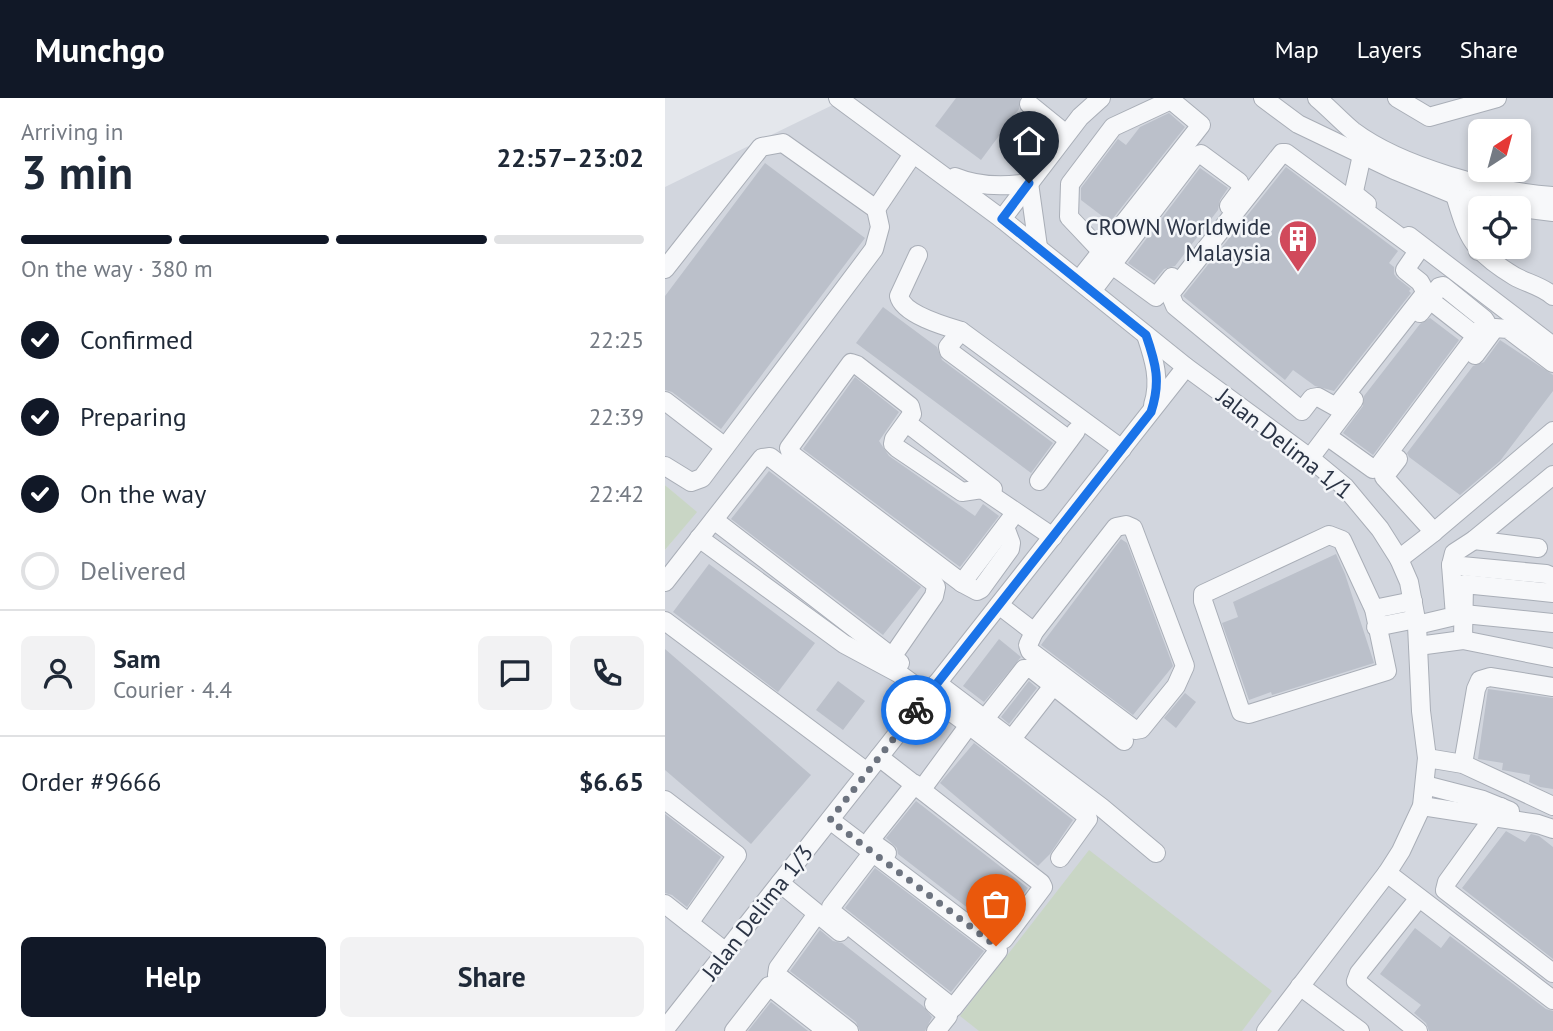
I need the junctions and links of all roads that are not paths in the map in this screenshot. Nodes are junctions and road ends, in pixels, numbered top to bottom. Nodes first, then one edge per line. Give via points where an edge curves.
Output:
1 (838, 98) edge
2 (1101, 98) edge
3 (1263, 98) edge
4 (1317, 98) edge
5 (1397, 98) edge
6 (1497, 98) edge
7 (1466, 102) edge
8 (1029, 104) dead end
9 (1339, 107) edge
10 (1066, 134) junction
11 (1326, 138) junction
12 (913, 154) junction
13 (1362, 155) junction
14 (935, 170) junction
15 (1029, 183) junction
16 (1480, 194) junction
17 (1455, 195) junction
18 (1553, 196) edge
19 (876, 209) junction
20 (1553, 212) edge
21 (1002, 219) junction
22 (1468, 233) edge
23 (1038, 247) junction
24 (918, 255) dead end
25 (1107, 258) junction
26 (1490, 259) edge
27 (665, 269) edge
28 (1085, 286) junction
29 (1552, 293) edge
30 (961, 331) junction
31 (1146, 335) junction
32 (1553, 346) edge
33 (1553, 363) edge
34 (1186, 367) junction
35 (1048, 394) junction
36 (665, 401) edge
37 (1302, 411) junction
38 (1151, 412) junction
39 (1033, 413) junction
40 (1085, 420) junction
41 (907, 423) junction
42 (1553, 431) edge
43 (1280, 436) junction
44 (1327, 436) junction
45 (1069, 440) junction
46 (725, 447) junction
47 (1122, 449) junction
48 (1310, 458) junction
49 (665, 466) edge
50 (1553, 475) edge
51 (1039, 481) dead end
52 (1010, 519) junction
53 (714, 520) junction
54 (1434, 532) junction
55 (1053, 535) junction
56 (699, 538) junction
57 (1474, 540) junction
58 (1538, 548) dead end
59 (1399, 559) junction
60 (1451, 565) junction
61 (1553, 577) edge
62 (665, 582) edge
63 (1553, 593) edge
64 (999, 605) junction
65 (1464, 614) junction
66 (1415, 615) junction
67 (1375, 618) junction
68 (665, 621) edge
69 (1553, 623) edge
70 (1034, 632) junction
71 (1463, 640) junction
72 (1418, 646) junction
73 (892, 657) junction
74 (1553, 658) edge
75 (1053, 686) junction
76 (1553, 687) edge
77 (933, 689) junction
78 (977, 722) junction
79 (1011, 740) junction
80 (1124, 741) dead end
81 (879, 757) junction
82 (1427, 758) junction
83 (1464, 764) junction
84 (867, 772) junction
85 (1425, 785) junction
86 (919, 787) junction
87 (665, 800) edge
88 (1422, 806) junction
89 (1553, 806) edge
90 (1497, 812) junction
91 (830, 820) junction
92 (1545, 827) edge
93 (873, 852) junction
94 (1156, 853) dead end
95 (1060, 858) dead end
96 (1387, 873) junction
97 (780, 883) junction
98 (1419, 898) junction
99 (665, 904) edge
100 (817, 914) junction
101 (689, 923) junction
102 (726, 952) junction
103 (1553, 973) edge
104 (1300, 986) junction
105 (1553, 1000) edge
106 (665, 1029) edge
107 (734, 1031) edge
108 (827, 1031) edge
109 (849, 1031) edge
110 (936, 1031) edge
111 (1266, 1031) edge
112 (1360, 1031) edge
113 (1418, 1031) edge

1 - 12 street, Jalan Delima 1/1
2 - 10 street
3 - 11 street
4 - 9 street
5 - 7 street via 1429,117
6 - 7 street
8 - 10 street
9 - 11 street
9 - 16 street via 1353,131
10 - 15 street
11 - 13 street
12 - 14 street, Jalan Delima 1/1
12 - 19 street
13 - 17 street
13 - 32 street via 1354,191 1357,196
14 - 15 street via 982,185
14 - 21 street, Jalan Delima 1/1
15 - 21 street
15 - 23 street
16 - 17 street
16 - 18 street
16 - 20 street
17 - 22 street
19 - 27 street via 783,143 761,147
19 - 46 street via 880,227 874,249
21 - 23 street, Jalan Delima 1/1
23 - 28 street, Jalan Delima 1/1
24 - 30 street via 900,301
25 - 25 street via 1156,297 1241,190 1239,182 1201,154 1194,156
25 - 25 street via 1069,217 1070,184 1113,127 1171,100 1201,125
25 - 28 street
26 - 29 street
28 - 31 street, Jalan Delima 1/1
30 - 35 street
30 - 39 street via 949,351
31 - 34 street, Jalan Delima 1/1
31 - 38 street via 1156,363 1157,392
33 - 54 street via 1508,329 1495,328 1384,477
34 - 38 street, Jalan Delima 1/3
34 - 43 street, Jalan Delima 1/1
35 - 39 street
35 - 40 street
36 - 46 street
37 - 37 street via 1318,397 1336,407 1425,291 1405,270 1415,248 1282,153 1170,294 1175,306
37 - 43 street
38 - 47 street, Jalan Delima 1/3
39 - 45 street
40 - 45 street
40 - 47 street
41 - 52 street via 894,439 897,448 962,492 982,489
41 - 52 street via 910,406 851,363 789,448 962,583
41 - 55 street
42 - 54 street
43 - 48 street, Jalan Delima 1/1
44 - 44 street via 1373,469 1378,467 1476,336 1430,300
44 - 48 street
45 - 51 street
46 - 49 street via 702,478 691,482
47 - 55 street, Jalan Delima 1/3
48 - 59 street, Jalan Delima 1/1 via 1362,505
50 - 57 street
52 - 55 street
53 - 56 street
53 - 73 street
53 - 73 street via 762,458 769,457 933,582 934,596
54 - 59 street
55 - 64 street, Jalan Delima 1/3
56 - 62 street
56 - 77 street via 844,644
57 - 58 street
57 - 60 street via 1454,553
59 - 66 street, Jalan Delima 1/1
60 - 61 street
60 - 66 street via 1455,616
63 - 65 street via 1464,584
64 - 70 street
64 - 77 street, Jalan Delima 1/3
65 - 69 street
65 - 71 street
66 - 67 street
66 - 72 street, Jalan Delima 1/1
67 - 67 street via 1342,540 1329,536 1203,594 1241,712 1249,715 1387,671
68 - 84 street
70 - 70 street via 1030,651 1135,730 1141,729 1177,686 1185,666 1133,528 1126,524 1116,527
71 - 72 street
71 - 74 street
72 - 82 street, Jalan Delima 1/1
73 - 77 street
75 - 78 street via 1024,669
75 - 79 street
75 - 80 street
76 - 83 street via 1490,677 1480,680
77 - 78 street
77 - 81 street, Jalan Delima 1/3
78 - 79 street
78 - 86 street
78 - 95 street via 1087,816
79 - 94 street
81 - 84 street, Jalan Delima 1/3
81 - 86 street
82 - 83 street
82 - 85 street, Jalan Delima 1/1
83 - 89 street
84 - 91 street, Jalan Delima 1/3
85 - 88 street, Jalan Delima 1/1
85 - 90 street
86 - 86 street via 872,838 873,843 1004,939 1043,887 1041,883
87 - 101 street via 737,856
88 - 90 street
88 - 96 street, Jalan Delima 1/1
90 - 92 street
90 - 103 street via 1445,890
91 - 93 street
91 - 97 street, Jalan Delima 1/3
93 - 93 street via 831,907 832,912 953,1008 998,948
96 - 98 street
96 - 104 street, Jalan Delima 1/1
97 - 100 street
97 - 102 street, Jalan Delima 1/3
98 - 105 street
98 - 113 street via 1356,981
99 - 101 street
100 - 109 street via 776,975
100 - 110 street via 946,1012 949,1016
101 - 102 street
102 - 106 street, Jalan Delima 1/3
104 - 111 street, Jalan Delima 1/1
104 - 112 street
107 - 108 street via 768,986

